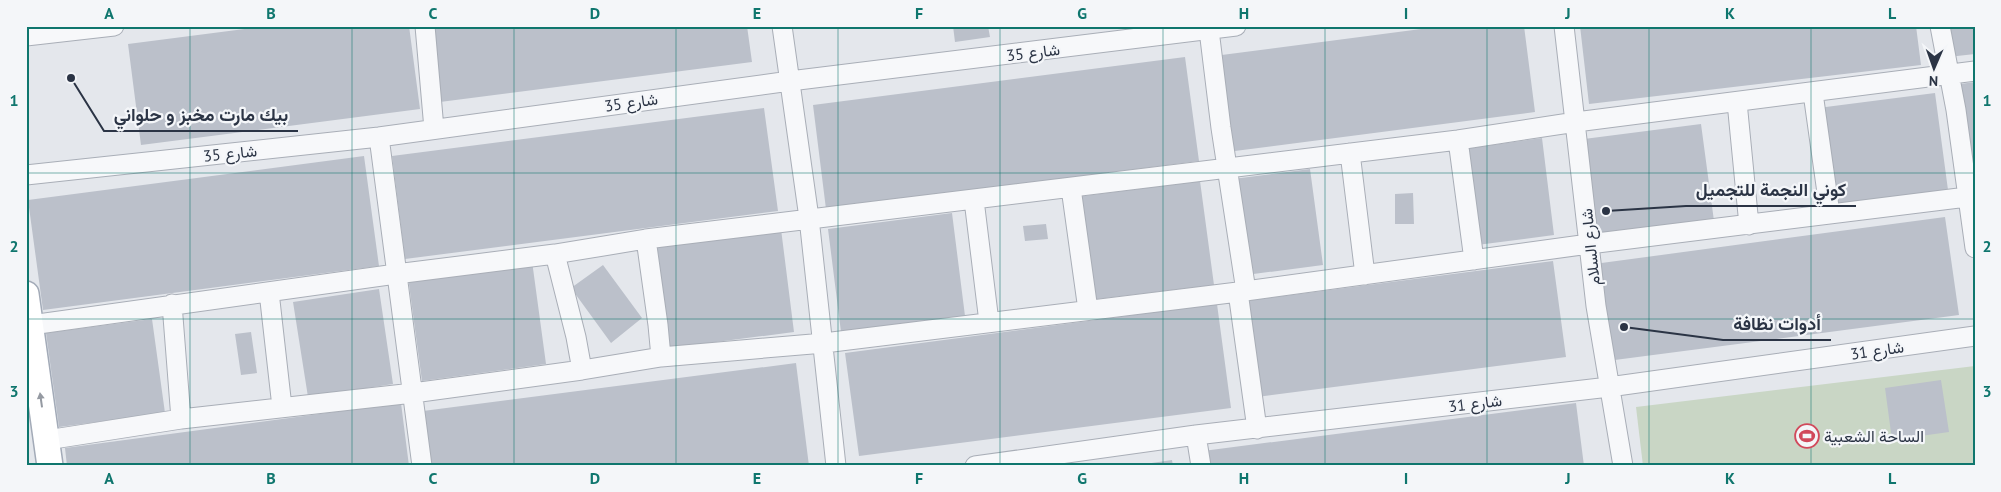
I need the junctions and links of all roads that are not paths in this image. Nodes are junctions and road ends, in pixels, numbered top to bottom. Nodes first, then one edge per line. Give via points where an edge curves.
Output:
1 (114, 26) edge
2 (425, 26) edge
3 (782, 26) edge
4 (1236, 26) edge
5 (1564, 26) edge
6 (1940, 26) edge
7 (1209, 30) junction
8 (1137, 33) edge
9 (26, 36) edge
10 (1975, 72) edge
11 (1949, 75) junction
12 (790, 81) junction
13 (1813, 93) junction
14 (1737, 102) junction
15 (1576, 122) junction
16 (434, 129) junction
17 (379, 137) junction
18 (1458, 140) junction
19 (1350, 153) junction
20 (1228, 167) junction
21 (26, 175) edge
22 (1071, 188) junction
23 (1971, 197) edge
24 (974, 200) junction
25 (1830, 214) junction
26 (809, 218) junction
27 (1749, 225) junction
28 (646, 239) junction
29 (1589, 244) junction
30 (1975, 248) edge
31 (555, 254) junction
32 (1474, 260) junction
33 (396, 274) junction
34 (1365, 275) junction
35 (269, 292) junction
36 (1242, 292) junction
37 (26, 294) edge
38 (172, 304) junction
39 (1088, 310) junction
40 (989, 322) junction
41 (31, 326) junction
42 (1975, 336) edge
43 (824, 343) junction
44 (661, 357) junction
45 (582, 370) junction
46 (1609, 387) junction
47 (413, 393) junction
48 (282, 407) junction
49 (181, 419) junction
50 (1257, 428) junction
51 (1196, 435) junction
52 (47, 440) junction
53 (50, 466) edge
54 (422, 466) edge
55 (836, 466) edge
56 (975, 466) edge
57 (1201, 466) edge
58 (1623, 466) edge

1 - 9 street
2 - 16 street
3 - 12 street
4 - 7 street, شارع 35
5 - 15 street, شارع السلام
6 - 11 street
7 - 8 street, شارع 35
7 - 20 street
8 - 12 street, شارع 35
10 - 11 street
11 - 13 street
11 - 23 street
12 - 16 street, شارع 35
12 - 26 street
13 - 14 street
13 - 25 street
14 - 15 street
14 - 27 street
15 - 18 street
15 - 29 street, شارع السلام
16 - 17 street, شارع 35
17 - 21 street, شارع 35
17 - 33 street
18 - 19 street
18 - 32 street
19 - 20 street
19 - 34 street
20 - 22 street
20 - 36 street
22 - 24 street
22 - 39 street
23 - 25 street
23 - 30 street
24 - 26 street
24 - 40 street
25 - 27 street
26 - 28 street
26 - 43 street
27 - 29 street
28 - 31 street
28 - 44 street
29 - 32 street
29 - 46 street, شارع السلام
31 - 33 street
31 - 45 street
32 - 34 street
33 - 35 street
33 - 47 street
34 - 36 street
35 - 38 street
35 - 48 street
36 - 39 street
36 - 50 street
37 - 41 main road
38 - 41 street
38 - 49 street
39 - 40 street
40 - 43 street
52 -> 41 main road
42 - 46 street, شارع 31
43 - 44 street
43 - 55 street
44 - 45 street
45 - 47 street
46 - 50 street, شارع 31
46 - 58 street, شارع السلام
47 - 48 street
47 - 54 street
48 - 49 street
49 - 52 street
50 - 51 street, شارع 31
51 - 56 street, شارع 31
51 - 57 street
52 - 53 main road

